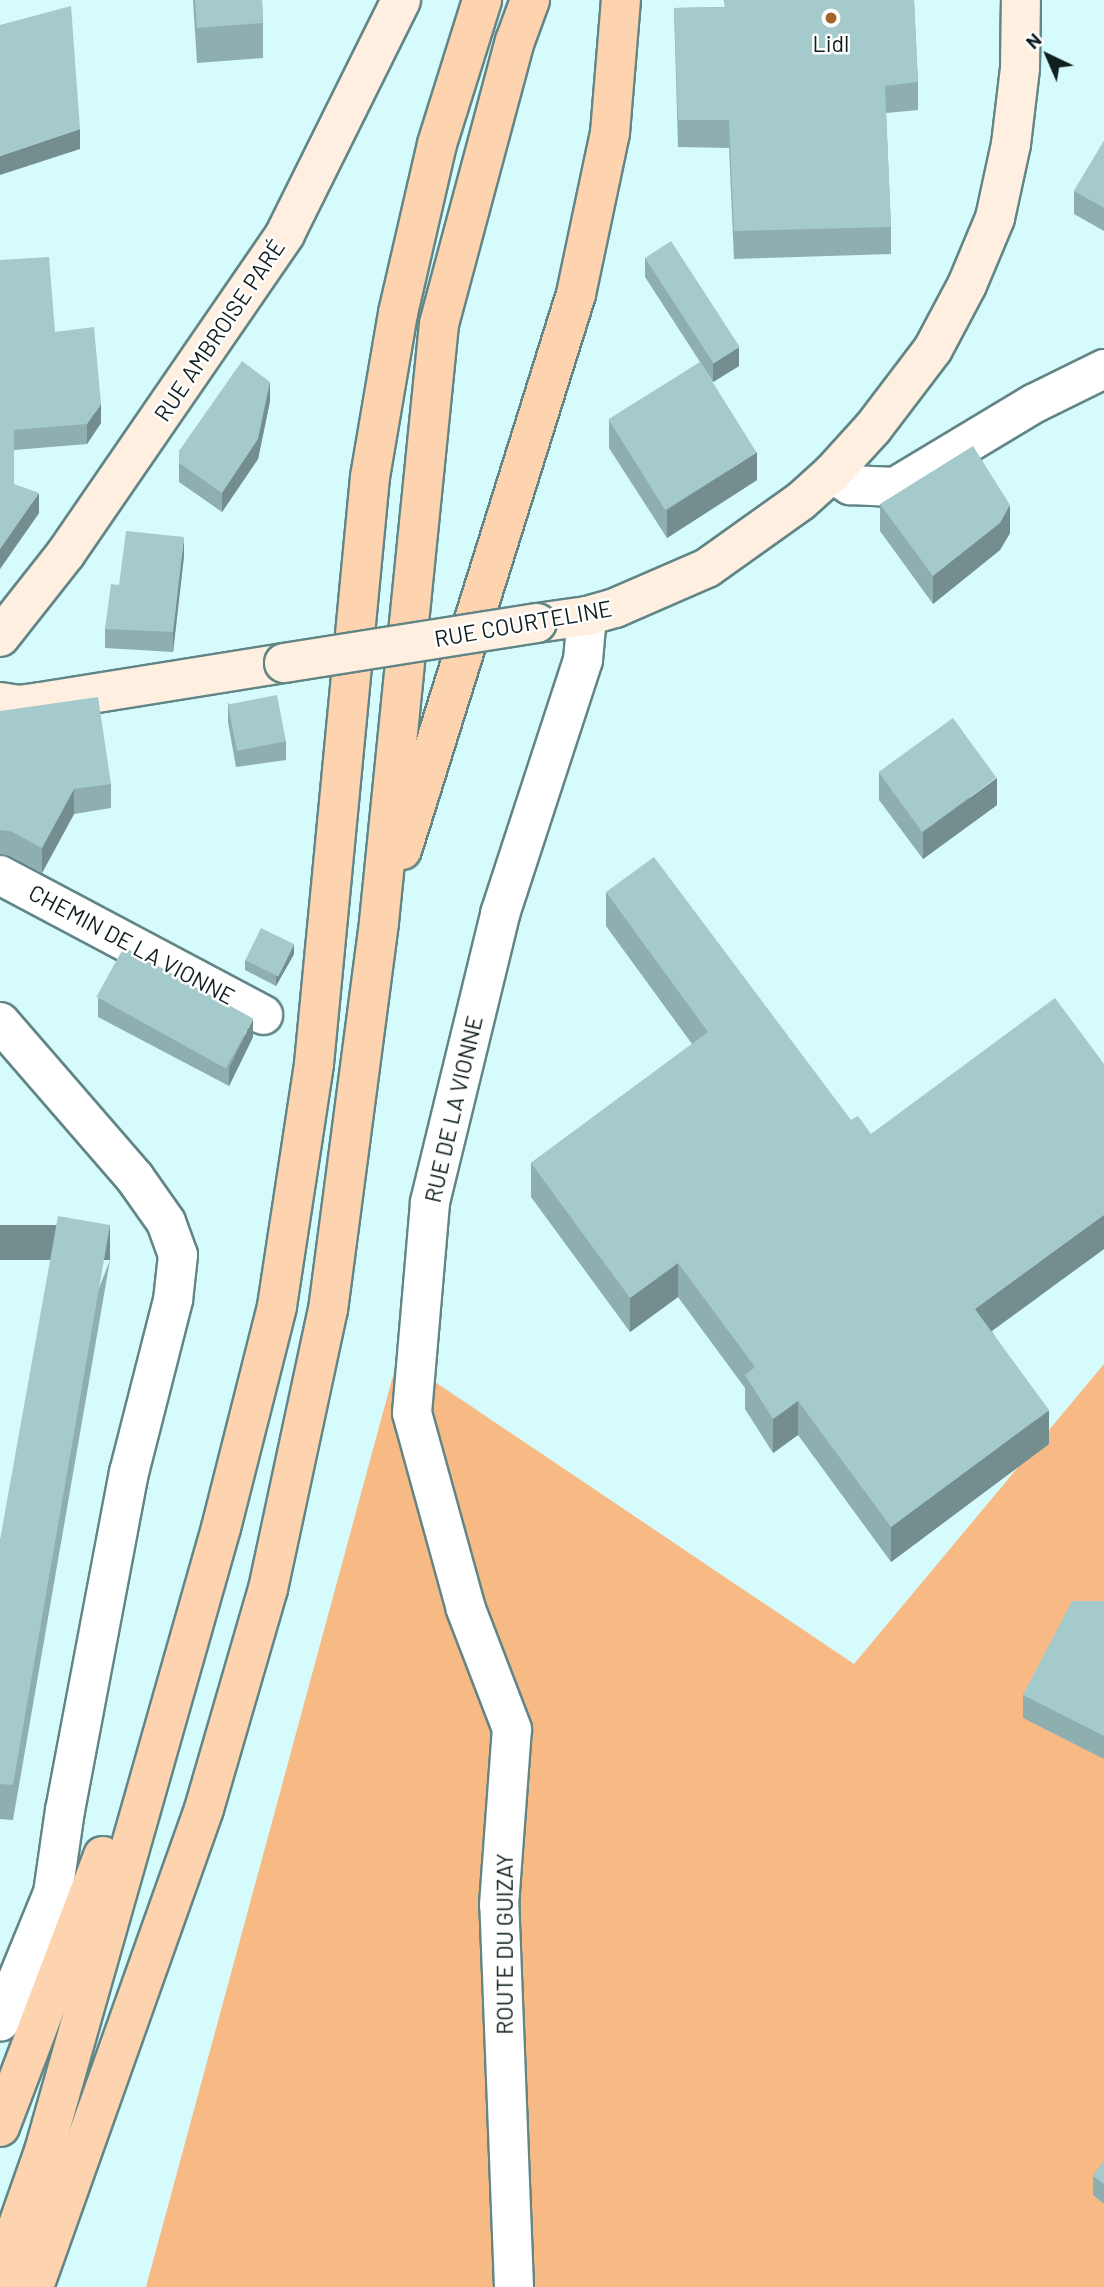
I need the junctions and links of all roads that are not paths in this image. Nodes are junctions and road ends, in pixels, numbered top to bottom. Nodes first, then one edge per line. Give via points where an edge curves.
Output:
1 (401, 0) edge
2 (482, 0) edge
3 (530, 0) edge
4 (621, 0) edge
5 (1021, 0) edge
6 (1104, 369) edge
7 (832, 473) junction
8 (587, 616) junction
9 (0, 637) edge
10 (0, 702) edge
11 (0, 875) edge
12 (379, 922) junction
13 (263, 1015) dead end
14 (0, 1022) edge
15 (220, 1528) junction
16 (466, 1609) joint
17 (0, 2022) edge
18 (0, 2127) edge
19 (0, 2276) edge
20 (34, 2287) edge
21 (514, 2287) edge

1 - 9 main road, RUE AMBROISE PARÉ via 285,234 66,553
2 - 15 highway via 437,144 398,313 370,477 312,1078 277,1306
3 - 12 highway via 514,41 439,324
4 - 12 highway via 610,133 576,293
5 - 7 main road, RUE COURTELINE via 1020,68 1011,144 995,218 933,349
6 - 7 street via 1035,403 895,486 850,485
7 - 8 main road, RUE COURTELINE via 801,501 707,568
8 - 10 main road, RUE COURTELINE, bridge via 41,702
8 - 16 street, RUE DE LA VIONNE via 583,660 499,914 430,1202 412,1413
11 - 13 street, CHEMIN DE LA VIONNE
12 - 20 highway via 328,1310 268,1589 204,1809
14 - 17 street via 135,1178 166,1222 178,1255 173,1300 129,1472 53,1893
15 - 18 highway via 64,1966
15 - 19 highway via 44,2151
16 - 21 street, ROUTE DU GUIZAY via 512,1729 499,1905

